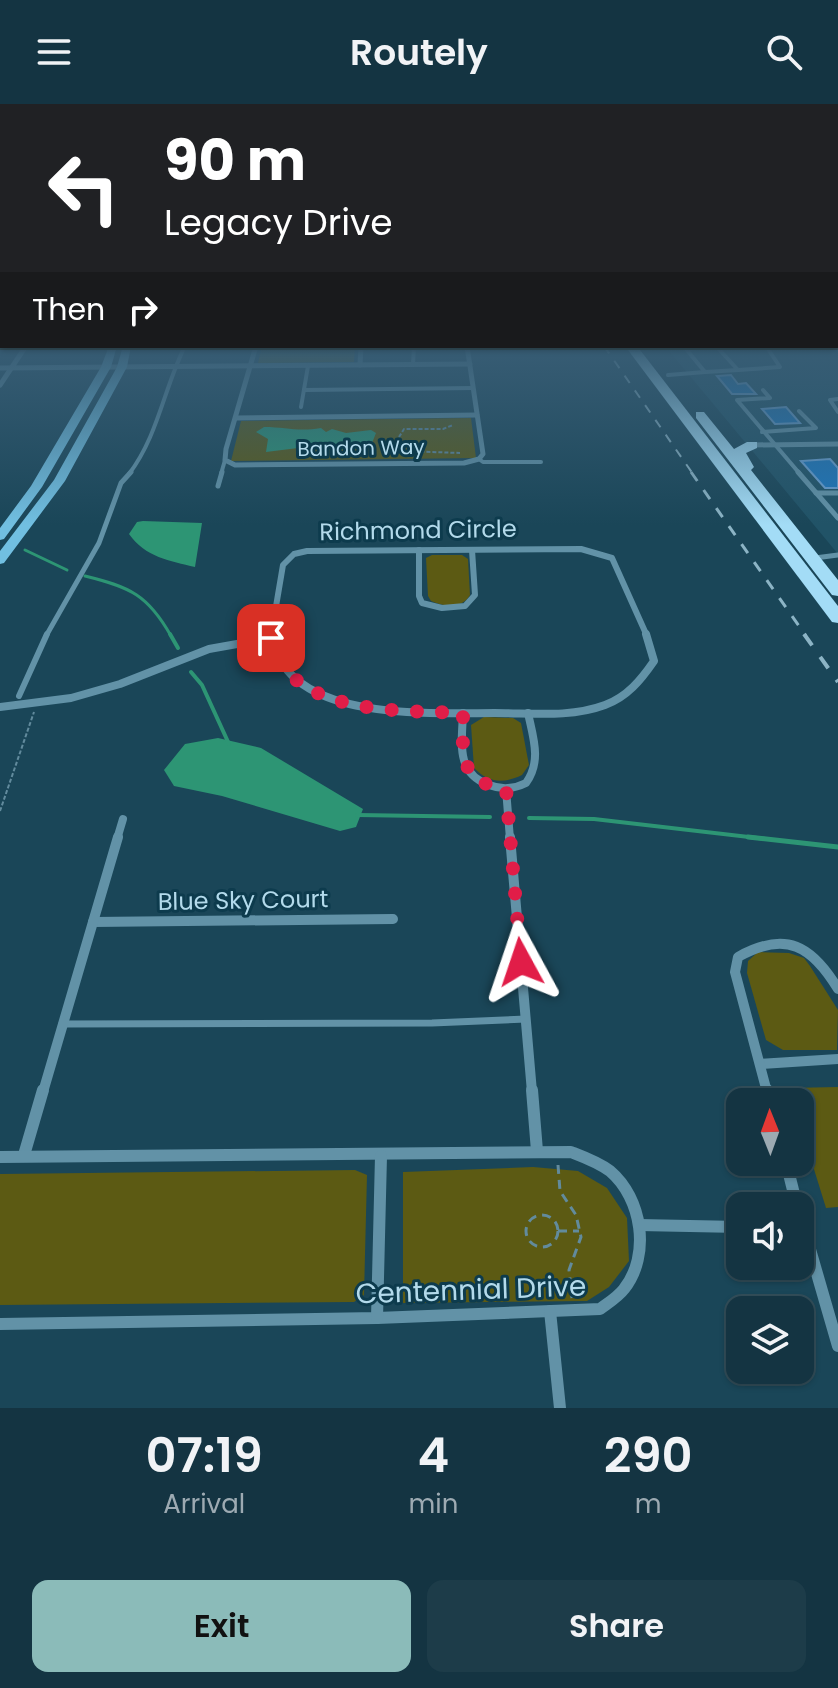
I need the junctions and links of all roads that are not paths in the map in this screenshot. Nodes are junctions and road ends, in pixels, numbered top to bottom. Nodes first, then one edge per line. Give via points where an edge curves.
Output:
1 (85, 404) edge
2 (102, 404) edge
3 (163, 404) edge
4 (240, 404) edge
5 (302, 404) edge
6 (475, 404) edge
7 (675, 404) edge
8 (691, 404) edge
9 (740, 404) edge
10 (301, 407) dead end
11 (799, 411) dead end
12 (477, 415) junction
13 (236, 418) junction
14 (762, 432) junction
15 (716, 435) junction
16 (752, 445) junction
17 (773, 445) junction
18 (836, 446) edge
19 (479, 459) junction
20 (225, 460) junction
21 (541, 462) dead end
22 (218, 486) dead end
23 (816, 493) junction
24 (838, 493) edge
25 (769, 505) junction
26 (838, 518) edge
27 (0, 536) edge
28 (419, 550) junction
29 (472, 550) junction
30 (838, 555) edge
31 (811, 558) junction
32 (0, 560) edge
33 (836, 586) edge
34 (838, 618) edge
35 (271, 638) junction
36 (19, 696) dead end
37 (0, 707) edge
38 (463, 713) junction
39 (528, 713) junction
40 (506, 789) junction
41 (123, 819) dead end
42 (393, 919) dead end
43 (93, 922) junction
44 (838, 989) edge
45 (526, 1019) junction
46 (62, 1024) junction
47 (838, 1059) edge
48 (760, 1064) junction
49 (766, 1088) edge
50 (537, 1151) junction
51 (24, 1155) junction
52 (381, 1156) junction
53 (0, 1157) edge
54 (639, 1225) junction
55 (726, 1227) edge
56 (814, 1267) edge
57 (550, 1311) junction
58 (377, 1318) junction
59 (0, 1324) edge
60 (838, 1346) edge
61 (560, 1408) edge

1 - 27 street
2 - 32 street via 59,481
3 - 36 lane via 155,428 121,483 99,543
4 - 13 street
5 - 10 lane
6 - 12 street
7 - 34 main road
8 - 15 main road
9 - 14 lane
11 - 14 lane via 816,428
12 - 13 street
12 - 19 street via 483,454
13 - 20 street
14 - 17 lane
15 - 16 main road
15 - 25 main road
16 - 17 street
16 - 25 main road via 738,455 766,492
17 - 18 street
17 - 23 lane
19 - 20 street, Bandon Way via 235,465
19 - 21 lane
20 - 22 lane
23 - 24 lane
23 - 26 lane
25 - 31 main road
28 - 29 street, Richmond Circle
28 - 29 street via 422,603 450,609 473,603
28 - 35 street, Richmond Circle via 294,554 283,565
29 - 39 street, Richmond Circle via 605,553 612,558 652,647 654,661 644,677 605,706
30 - 31 lane
31 - 33 main road
35 - 37 street via 209,649 71,698
35 - 38 street, Richmond Circle via 284,665 327,697 372,709
38 - 39 street, Richmond Circle
38 - 40 street via 467,771
39 - 40 street via 535,768 522,786
40 - 45 street
41 - 43 street
42 - 43 street, Blue Sky Court
43 - 46 street
44 - 48 street via 806,949 754,947 738,957 735,972
45 - 46 lane
45 - 50 street
46 - 51 street
47 - 48 street
48 - 49 street
50 - 52 street, Centennial Drive
50 - 54 street, Centennial Drive via 571,1152 595,1160 616,1176
51 - 52 street, Centennial Drive
51 - 53 street, Centennial Drive
52 - 58 street
54 - 55 street
54 - 57 street, Centennial Drive via 639,1261 623,1289 600,1309
56 - 60 street
57 - 58 street, Centennial Drive
57 - 61 street
58 - 59 street, Centennial Drive

